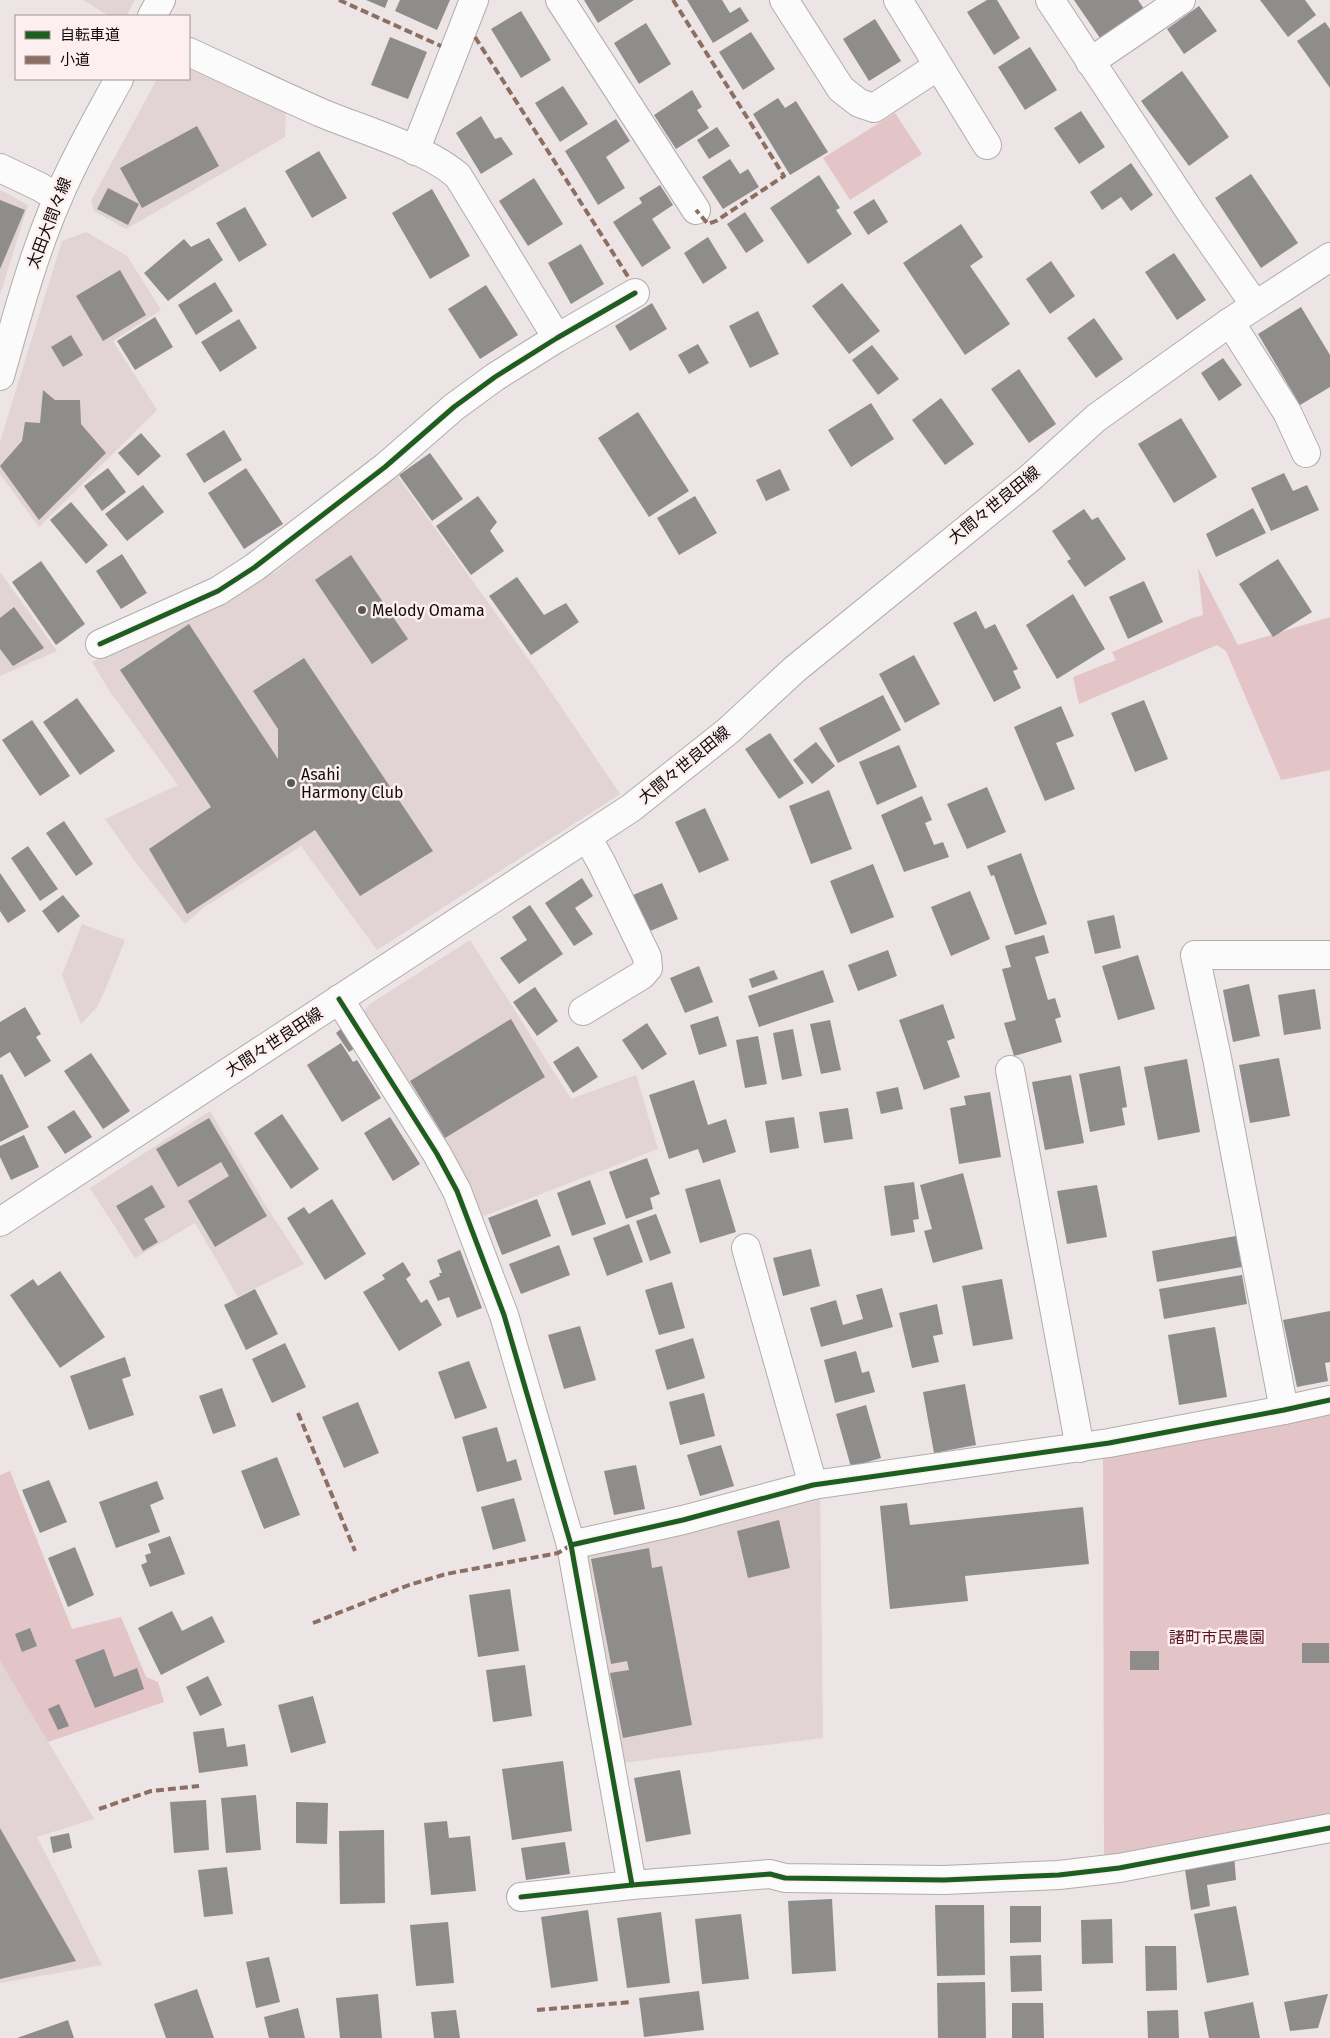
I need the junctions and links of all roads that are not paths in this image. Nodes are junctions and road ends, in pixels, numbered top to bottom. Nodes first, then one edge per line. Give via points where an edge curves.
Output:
1 (161, 0) edge
2 (474, 0) edge
3 (560, 0) edge
4 (784, 0) edge
5 (898, 0) edge
6 (1050, 0) edge
7 (1181, 0) edge
8 (153, 15) edge
9 (190, 52) edge
10 (1090, 62) junction
11 (938, 66) junction
12 (118, 80) edge
13 (987, 145) dead end
14 (415, 151) junction
15 (0, 168) edge
16 (58, 198) junction
17 (696, 210) dead end
18 (1330, 258) edge
19 (635, 293) dead end
20 (1255, 305) junction
21 (1230, 322) junction
22 (557, 338) junction
23 (0, 376) edge
24 (1306, 452) dead end
25 (100, 644) dead end
26 (587, 837) junction
27 (1330, 956) edge
28 (339, 999) junction
29 (583, 1011) dead end
30 (1010, 1070) dead end
31 (0, 1222) edge
32 (746, 1248) dead end
33 (1330, 1400) edge
34 (1284, 1410) junction
35 (1080, 1448) junction
36 (813, 1485) junction
37 (571, 1545) junction
38 (1330, 1828) edge
39 (632, 1885) junction
40 (521, 1897) dead end

1 - 8 street
2 - 14 street
3 - 17 street
4 - 11 street via 841,89 859,103 874,108
5 - 11 street
6 - 10 street
7 - 10 street
9 - 14 street
10 - 20 street
11 - 13 street
12 - 16 street, 太田大間々線
14 - 22 street via 448,167 458,176
15 - 16 street
16 - 23 street, 太田大間々線 via 34,259
18 - 20 street, 大間々世良田線
19 - 22 street
20 - 21 street, 大間々世良田線
21 - 24 street via 1287,412
21 - 26 street, 大間々世良田線 via 1096,418 1030,478 795,669 728,731 630,808
22 - 25 street via 454,406 385,467 255,567 218,591
26 - 28 street, 大間々世良田線
26 - 29 street via 647,957 648,968 642,975
27 - 34 street via 1195,955
28 - 31 street, 大間々世良田線
28 - 37 street via 457,1191 513,1343
30 - 35 street
32 - 36 street
33 - 34 street
34 - 35 street
35 - 36 street
36 - 37 street
37 - 39 street
38 - 39 street via 1119,1868 1060,1875 944,1880 785,1878 770,1874
39 - 40 street

